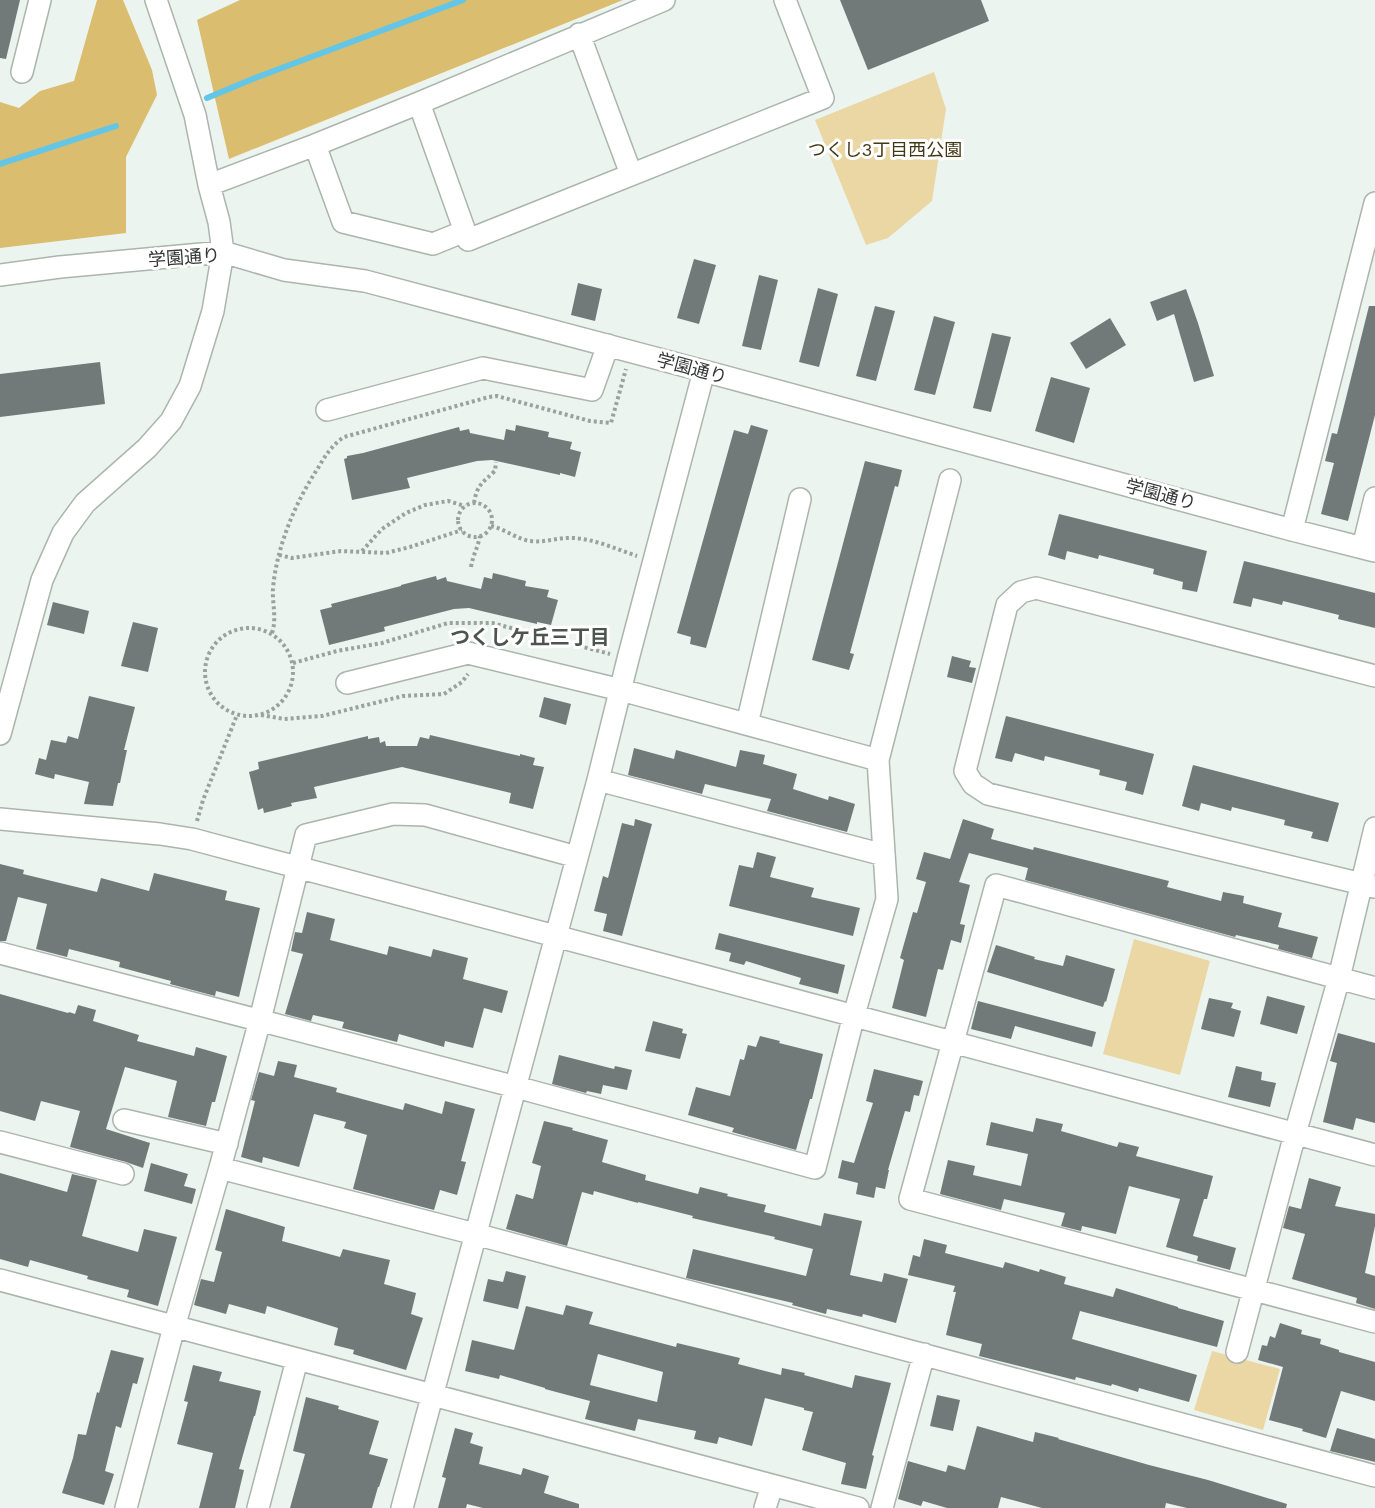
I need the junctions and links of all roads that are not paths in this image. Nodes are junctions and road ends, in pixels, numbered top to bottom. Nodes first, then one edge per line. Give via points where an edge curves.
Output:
1 (40, 0) edge
2 (156, 0) edge
3 (663, 0) edge
4 (785, 0) edge
5 (579, 34) junction
6 (22, 72) dead end
7 (419, 103) junction
8 (315, 144) junction
9 (631, 174) junction
10 (209, 184) junction
11 (1375, 203) edge
12 (465, 231) junction
13 (223, 252) junction
14 (0, 275) edge
15 (608, 345) junction
16 (704, 371) junction
17 (327, 410) dead end
18 (950, 480) dead end
19 (1375, 498) edge
20 (800, 499) dead end
21 (1292, 530) junction
22 (1369, 549) edge
23 (1375, 676) edge
24 (347, 683) dead end
25 (621, 690) junction
26 (747, 724) junction
27 (1, 726) edge
28 (878, 760) junction
29 (598, 780) junction
30 (0, 819) edge
31 (1375, 828) edge
32 (884, 855) junction
33 (577, 857) junction
34 (298, 866) junction
35 (1368, 885) edge
36 (556, 936) junction
37 (0, 953) edge
38 (1339, 978) junction
39 (1375, 988) edge
40 (854, 1015) junction
41 (260, 1020) junction
42 (953, 1041) junction
43 (516, 1088) junction
44 (124, 1119) dead end
45 (1296, 1134) junction
46 (0, 1142) edge
47 (227, 1144) junction
48 (1375, 1155) edge
49 (220, 1168) junction
50 (123, 1174) dead end
51 (475, 1234) junction
52 (0, 1280) edge
53 (1253, 1290) junction
54 (1375, 1322) edge
55 (174, 1327) junction
56 (1238, 1352) dead end
57 (924, 1354) junction
58 (297, 1360) junction
59 (433, 1394) junction
60 (1375, 1476) edge
61 (772, 1486) junction
62 (126, 1508) edge
63 (258, 1508) edge
64 (402, 1508) edge
65 (765, 1508) edge
66 (858, 1508) edge
67 (882, 1508) edge

1 - 6 street
2 - 10 street via 195,115
3 - 5 street
4 - 9 street via 823,98
5 - 7 street
5 - 9 street
7 - 8 street
7 - 12 street
8 - 10 street
8 - 12 street via 343,222 433,244
9 - 12 street via 468,240
10 - 13 street
11 - 21 street
13 - 14 street, 学園通り
13 - 15 street, 学園通り via 284,270 365,281
13 - 27 street via 213,311 190,386 171,420 147,448 86,503 63,533 42,580
15 - 16 street, 学園通り
15 - 17 street via 592,390 483,368
16 - 21 street, 学園通り
16 - 25 street
18 - 28 street
19 - 22 street
20 - 26 street
21 - 22 street, 学園通り
23 - 35 street via 1036,588 1021,592 1007,605 965,771 973,784 988,794
24 - 25 street via 468,653
25 - 26 street
25 - 29 street
26 - 28 street
28 - 32 street
29 - 32 street
29 - 33 street
30 - 34 street via 192,839
31 - 35 street
32 - 40 street via 887,899
33 - 34 street via 425,815 393,814 306,835
33 - 36 street
34 - 36 street
34 - 41 street
35 - 38 street
36 - 40 street
36 - 43 street
37 - 41 street
38 - 39 street
38 - 42 street via 996,885
38 - 45 street
40 - 42 street
40 - 43 street via 815,1168
41 - 43 street
41 - 47 street
42 - 45 street
42 - 53 street via 910,1199
43 - 51 street
44 - 47 street
45 - 48 street
45 - 53 street
46 - 50 street
47 - 49 street
49 - 51 street
49 - 55 street
51 - 57 street
51 - 59 street
52 - 55 street
53 - 54 street
53 - 56 street
55 - 58 street
55 - 62 street
57 - 60 street
57 - 67 street
58 - 59 street
58 - 63 street
59 - 61 street
59 - 64 street
61 - 65 street
61 - 66 street

